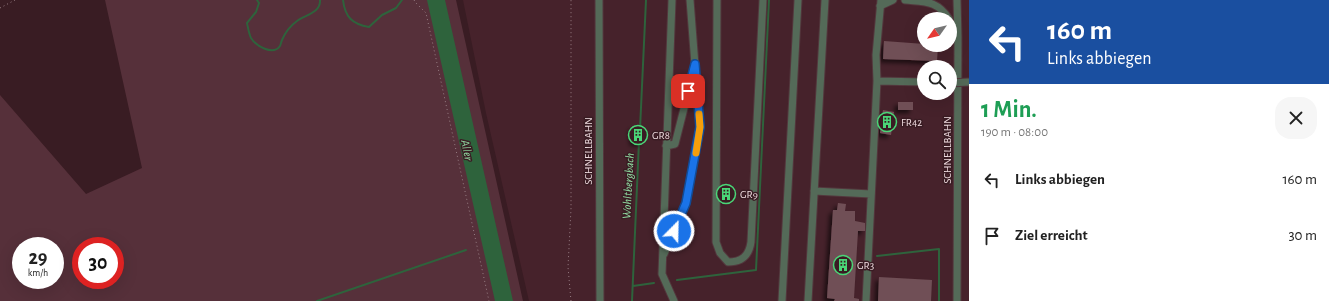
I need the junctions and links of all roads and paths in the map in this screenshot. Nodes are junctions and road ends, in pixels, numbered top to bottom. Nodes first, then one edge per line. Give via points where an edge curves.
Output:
1 (16, 0) edge
2 (414, 0) edge
3 (572, 0) edge
4 (599, 0) edge
5 (672, 0) edge
6 (690, 0) edge
7 (717, 0) edge
8 (763, 0) edge
9 (798, 0) edge
10 (825, 0) edge
11 (894, 0) edge
12 (905, 0) edge
13 (939, 0) edge
14 (957, 0) edge
15 (880, 1) edge
16 (931, 3) junction
17 (0, 8) edge
18 (943, 12) edge
19 (958, 37) joint
20 (695, 64) junction
21 (877, 81) junction
22 (917, 82) edge
23 (969, 82) edge
24 (957, 83) edge
25 (666, 146) junction
26 (814, 191) junction
27 (871, 194) junction
28 (662, 258) junction
29 (489, 301) edge
30 (571, 301) edge
31 (600, 301) edge
32 (674, 301) edge
33 (782, 301) edge
34 (808, 301) edge
35 (866, 301) edge
36 (958, 301) edge

1 - 17 path
2 - 29 path via 426,13
3 - 30 path via 571,209 568,267
4 - 31 street, SCHNELLBAHN
5 - 25 street
6 - 20 street
7 - 8 street via 716,242 720,253 728,262 737,262 750,250
9 - 33 street
10 - 26 street
11 - 15 street
12 - 16 street
13 - 16 street
14 - 19 street, SCHNELLBAHN
15 - 21 street
16 - 18 street via 940,7
19 - 36 street, SCHNELLBAHN
20 - 25 street via 675,144
20 - 28 street via 700,127 686,203
21 - 22 street
21 - 27 street
23 - 24 street, bridge
25 - 28 street
26 - 27 street
26 - 34 street
27 - 35 street
28 - 32 street via 662,274

